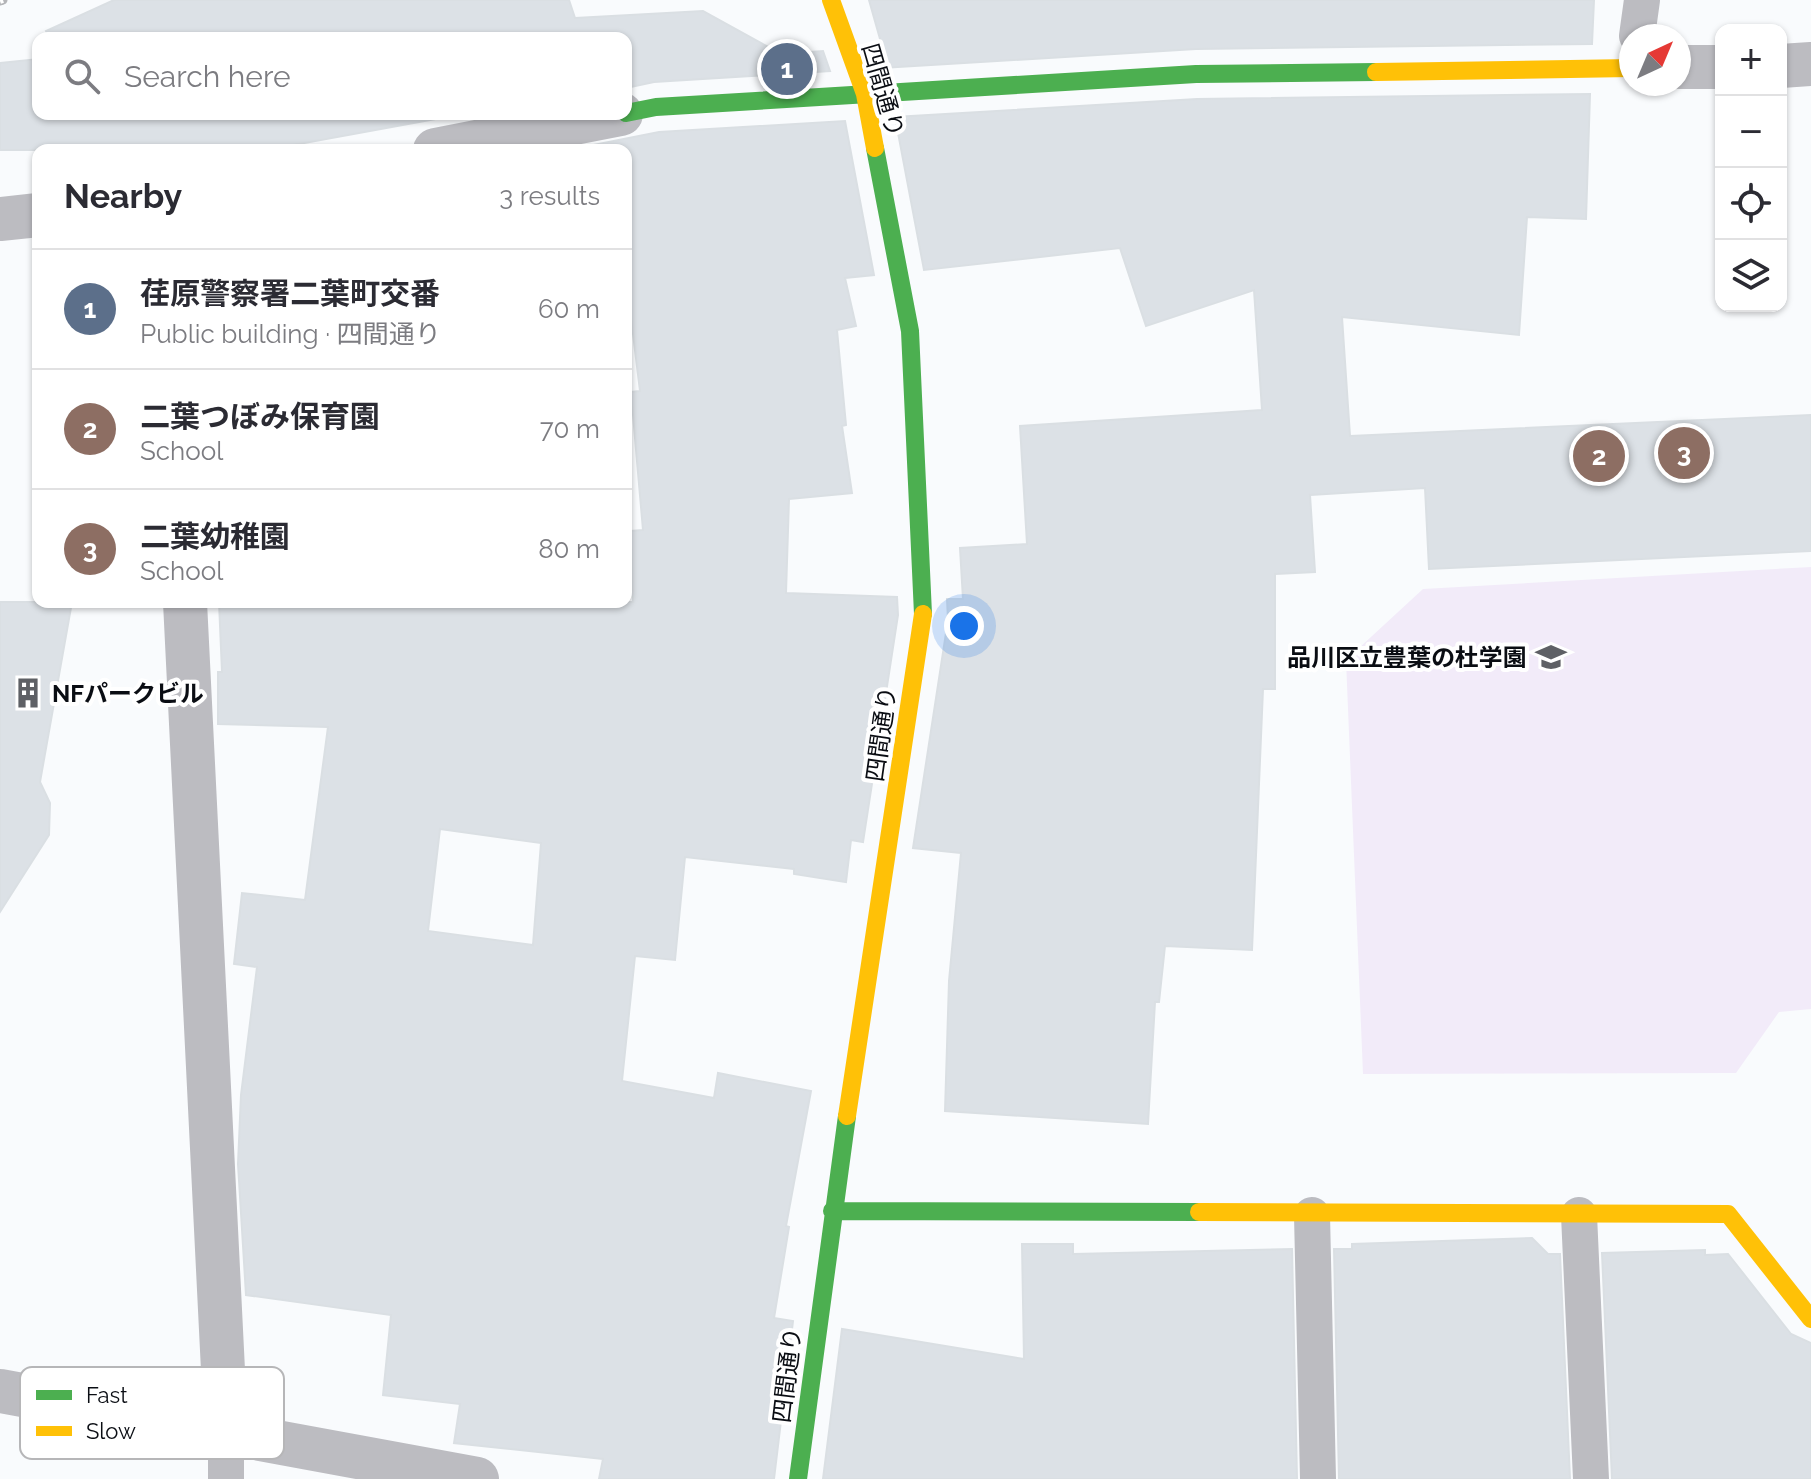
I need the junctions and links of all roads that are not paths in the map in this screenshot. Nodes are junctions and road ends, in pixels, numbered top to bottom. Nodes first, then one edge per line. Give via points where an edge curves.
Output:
1 (831, 0) edge
2 (1642, 0) edge
3 (1639, 24) edge
4 (1811, 64) edge
5 (1787, 66) edge
6 (1691, 67) edge
7 (1715, 67) edge
8 (1619, 68) edge
9 (865, 94) junction
10 (632, 112) edge
11 (609, 120) edge
12 (567, 137) edge
13 (496, 144) edge
14 (32, 216) edge
15 (0, 219) edge
16 (185, 608) edge
17 (832, 1211) junction
18 (1312, 1215) junction
19 (1579, 1215) junction
20 (1811, 1319) edge
21 (223, 1367) edge
22 (0, 1391) edge
23 (20, 1395) edge
24 (284, 1442) edge
25 (477, 1479) edge
26 (798, 1479) edge
27 (1318, 1479) edge
28 (1591, 1479) edge

1 - 9 street, 四間通り
2 - 3 lane
4 - 5 street
6 - 7 street
8 - 9 street via 1196,74
9 - 10 street
9 - 17 street, 四間通り via 910,331 923,616
11 - 12 street
12 - 13 street
14 - 15 street
16 - 21 street
17 - 18 street
17 - 26 street, 四間通り
18 - 19 street
18 - 27 lane
19 - 20 street via 1728,1214
19 - 28 lane
22 - 23 street
24 - 25 street

